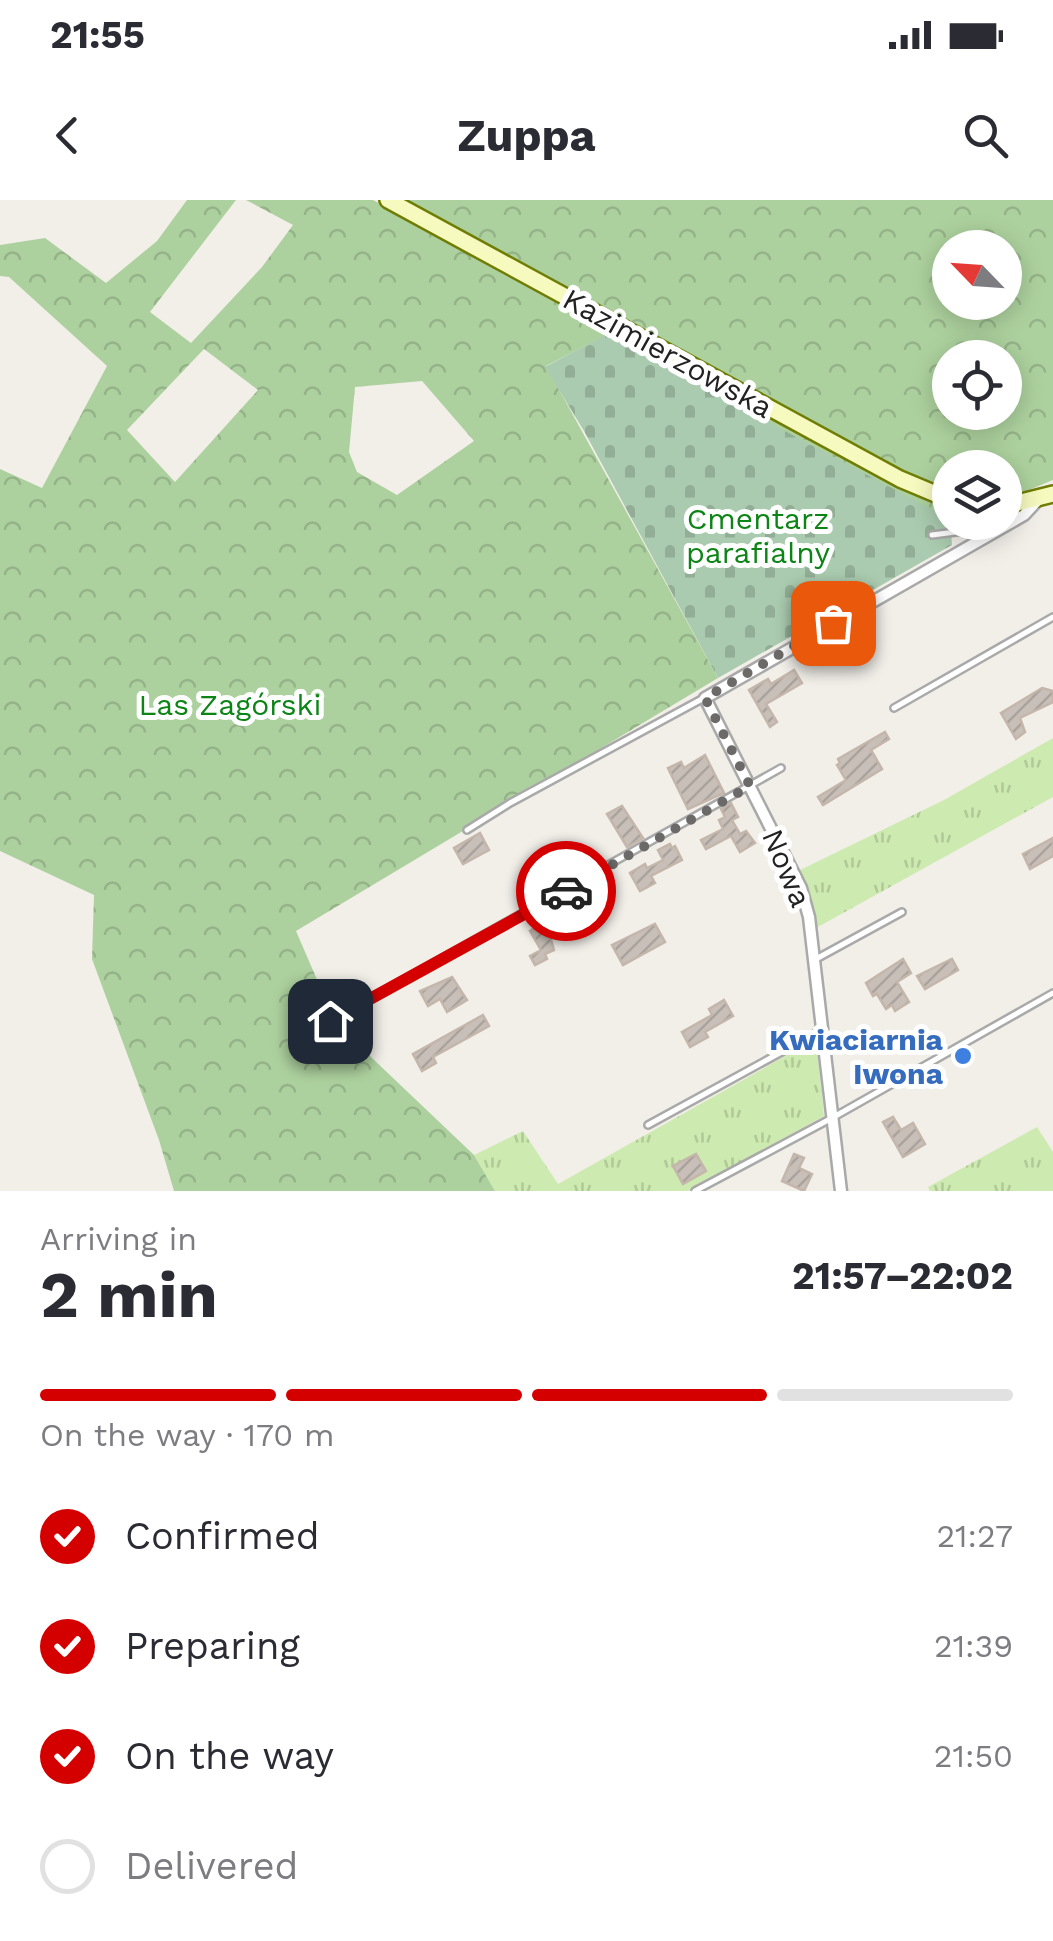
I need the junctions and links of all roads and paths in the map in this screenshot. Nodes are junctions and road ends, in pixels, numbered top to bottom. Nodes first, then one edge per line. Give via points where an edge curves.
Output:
1 (388, 200) edge
2 (932, 492) edge
3 (1046, 496) edge
4 (1022, 516) edge
5 (964, 540) edge
6 (1053, 617) edge
7 (705, 698) junction
8 (894, 708) dead end
9 (781, 768) dead end
10 (750, 786) junction
11 (467, 830) dead end
12 (902, 912) dead end
13 (814, 961) junction
14 (1053, 993) edge
15 (330, 1021) dead end
16 (822, 1030) junction
17 (832, 1118) junction
18 (648, 1125) dead end
19 (695, 1191) edge
20 (841, 1191) edge

1 - 2 street, Kazimierzowska
3 - 4 street
5 - 7 street
6 - 8 lane
7 - 10 street, Nowa
7 - 11 lane
9 - 10 lane
10 - 13 street, Nowa via 801,888
10 - 15 lane
12 - 13 lane
13 - 16 street, Nowa
14 - 17 lane
16 - 17 street, Nowa
16 - 18 lane
17 - 19 lane
17 - 20 street, Nowa

